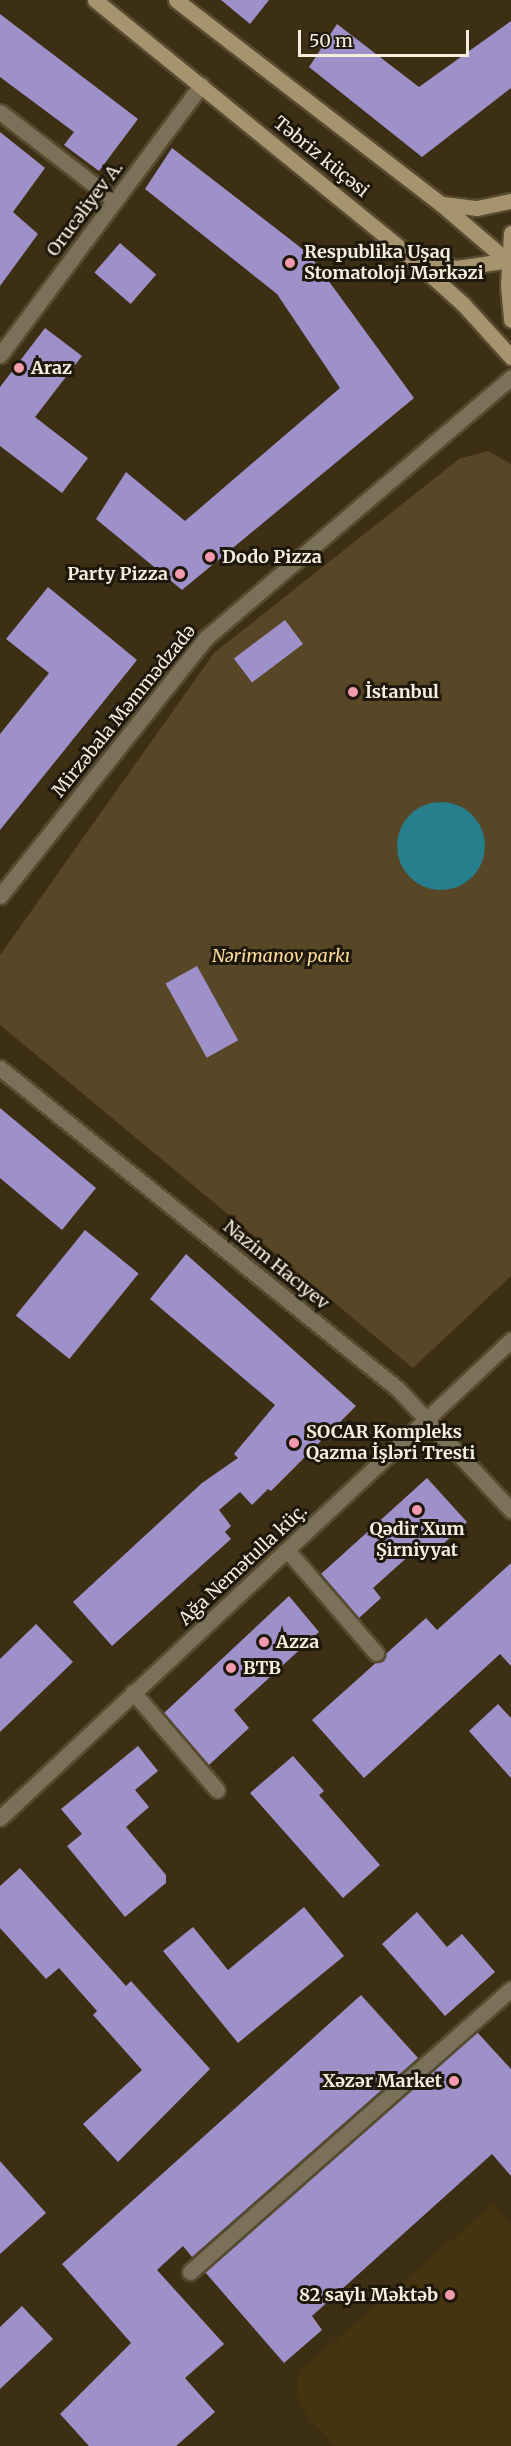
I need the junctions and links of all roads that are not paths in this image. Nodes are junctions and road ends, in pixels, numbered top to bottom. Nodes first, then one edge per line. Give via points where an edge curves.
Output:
1 (95, 0) edge
2 (176, 0) edge
3 (201, 85) junction
4 (0, 112) edge
5 (115, 201) junction
6 (511, 201) edge
7 (441, 204) junction
8 (511, 233) edge
9 (405, 252) junction
10 (510, 262) edge
11 (511, 320) edge
12 (0, 356) edge
13 (511, 357) edge
14 (511, 377) edge
15 (0, 896) edge
16 (0, 1068) edge
17 (511, 1340) edge
18 (428, 1418) junction
19 (511, 1510) edge
20 (288, 1551) junction
21 (376, 1653) dead end
22 (133, 1692) junction
23 (217, 1790) dead end
24 (1, 1816) edge
25 (511, 1989) edge
26 (190, 2272) dead end

1 - 3 main road, Təbriz küçəsi
2 - 7 main road, Təbriz küçəsi
3 - 5 street, Orucəliyev A.
3 - 9 main road, Təbriz küçəsi
4 - 5 street
5 - 12 street, Orucəliyev A.
6 - 7 main road via 477,208
7 - 10 main road, Təbriz küçəsi
8 - 10 main road
9 - 10 main road via 456,268
9 - 13 main road, Təbriz küçəsi via 463,304
10 - 11 main road
14 - 15 street, Mirzəbala Məmmədzadə via 207,637
16 - 18 street, Nazim Hacıyev via 398,1389
17 - 18 street, Ağa Nemətulla küç.
18 - 19 street, Nazim Hacıyev
18 - 20 street, Ağa Nemətulla küç.
20 - 21 street
20 - 22 street, Ağa Nemətulla küç.
22 - 23 street
22 - 24 street, Ağa Nemətulla küç.
25 - 26 street

